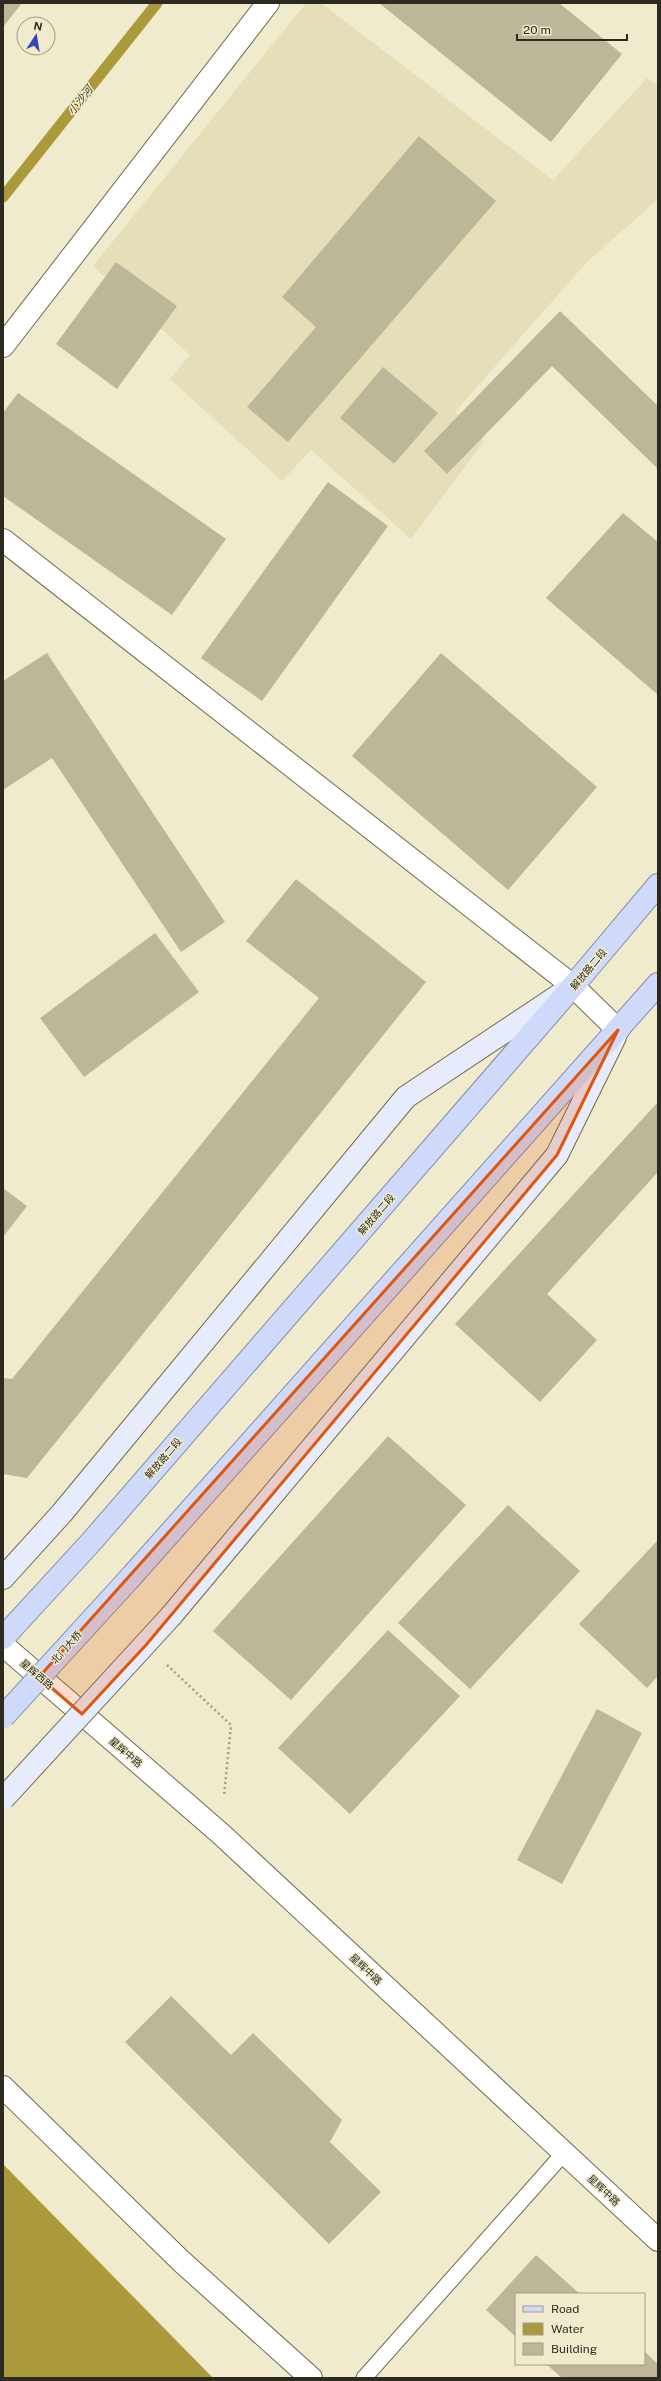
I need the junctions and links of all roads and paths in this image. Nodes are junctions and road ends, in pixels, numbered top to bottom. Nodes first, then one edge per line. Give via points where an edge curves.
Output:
1 (268, 3) edge
2 (3, 346) edge
3 (3, 540) edge
4 (658, 885) edge
5 (658, 984) edge
6 (573, 986) junction
7 (618, 1030) junction
8 (3, 1578) edge
9 (3, 1638) edge
10 (3, 1645) edge
11 (146, 1645) junction
12 (70, 1704) joint
13 (3, 1717) edge
14 (3, 1799) edge
15 (220, 1834) junction
16 (3, 2087) edge
17 (564, 2153) junction
18 (658, 2240) edge
19 (311, 2378) edge
20 (364, 2378) edge

1 - 2 street
3 - 6 street
4 - 6 main road, 解放路二段
5 - 7 main road
6 - 7 street
6 - 8 street via 406,1097 62,1513
6 - 9 main road, 解放路二段 via 92,1541
7 - 11 street, bridge via 557,1155
7 - 13 main road, 北门大桥, bridge
10 - 12 street, 星辉西路
11 - 14 street, bridge
11 - 15 path via 231,1725
12 - 15 street, 星辉中路
15 - 17 street, 星辉中路
16 - 19 street via 181,2261
17 - 18 street, 星辉中路
17 - 20 lane

